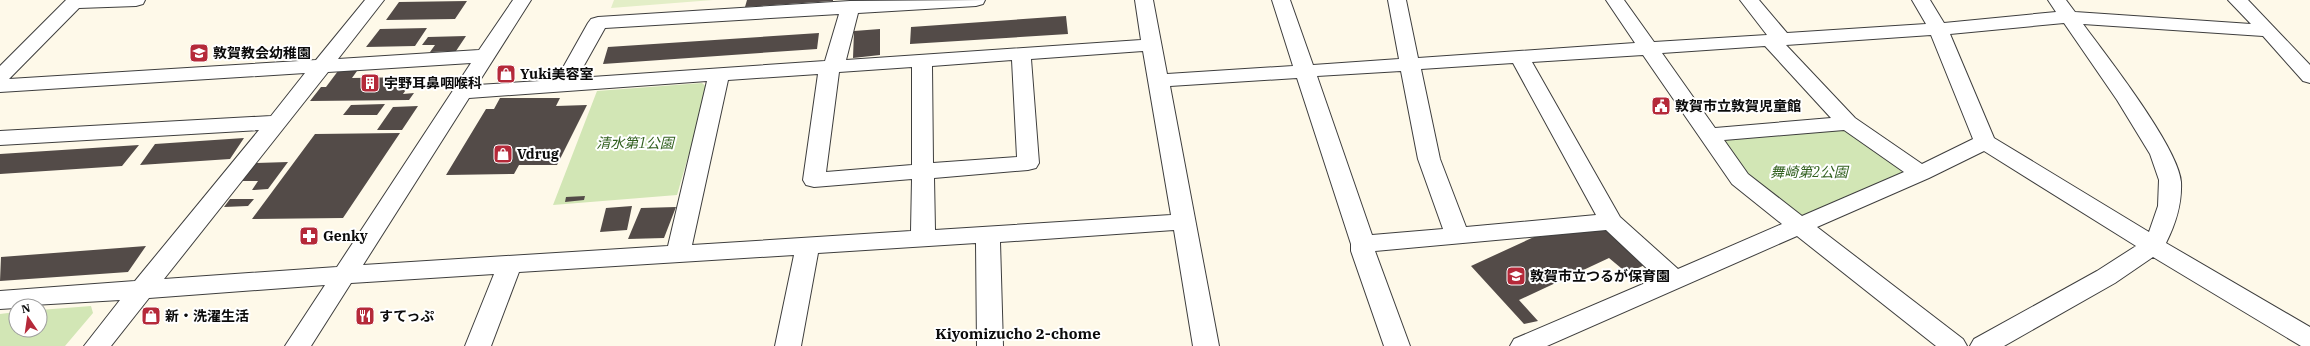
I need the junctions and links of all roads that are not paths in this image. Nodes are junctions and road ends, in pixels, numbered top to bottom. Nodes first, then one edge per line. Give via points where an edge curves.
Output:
1 (136, 0) edge
2 (375, 0) edge
3 (522, 0) edge
4 (976, 0) edge
5 (1144, 0) edge
6 (1281, 0) edge
7 (1397, 0) edge
8 (1615, 0) edge
9 (1749, 0) edge
10 (1921, 0) edge
11 (2237, 0) edge
12 (76, 2) edge
13 (850, 7) junction
14 (2063, 8) edge
15 (1938, 29) junction
16 (2269, 31) junction
17 (1776, 40) junction
18 (1152, 45) junction
19 (1649, 48) junction
20 (1021, 54) junction
21 (485, 56) junction
22 (1519, 57) junction
23 (922, 61) junction
24 (1409, 65) junction
25 (322, 66) junction
26 (831, 68) junction
27 (1305, 72) junction
28 (719, 75) junction
29 (0, 77) edge
30 (2310, 77) edge
31 (1158, 81) junction
32 (0, 86) edge
33 (562, 86) junction
34 (463, 92) junction
35 (278, 122) junction
36 (1848, 123) junction
37 (1708, 135) junction
38 (0, 138) edge
39 (1985, 142) junction
40 (922, 171) junction
41 (1920, 173) junction
42 (1183, 222) junction
43 (1611, 222) junction
44 (1799, 225) junction
45 (988, 234) junction
46 (1457, 235) junction
47 (923, 238) junction
48 (1363, 244) junction
49 (808, 246) junction
50 (2153, 246) junction
51 (678, 254) junction
52 (510, 264) junction
53 (344, 275) junction
54 (1674, 279) junction
55 (142, 291) junction
56 (0, 300) edge
57 (2310, 339) edge
58 (97, 346) edge
59 (298, 346) edge
60 (478, 346) edge
61 (788, 346) edge
62 (990, 346) edge
63 (1206, 346) edge
64 (1398, 346) edge
65 (1523, 346) edge
66 (1954, 346) edge
67 (1983, 346) edge

1 - 12 street
2 - 25 street
3 - 21 street
4 - 13 street
5 - 18 street
6 - 27 street
7 - 24 street
8 - 19 street
9 - 17 street
10 - 15 street
11 - 16 street
12 - 29 street
13 - 26 street via 837,58
13 - 33 street via 598,23
14 - 15 street
14 - 16 street
14 - 50 street via 2127,99 2161,154 2170,180 2169,206 2164,225
15 - 17 street
15 - 39 street
16 - 30 street
17 - 19 street
17 - 36 street
18 - 20 street
18 - 31 street
19 - 22 street
19 - 37 street
20 - 23 street
20 - 40 street via 1028,163
21 - 25 street
21 - 34 street
22 - 24 street
22 - 43 street
23 - 26 street
23 - 40 street
24 - 27 street
24 - 46 street via 1429,159
25 - 32 street
25 - 35 street
26 - 28 street
26 - 40 street via 827,76 814,180
27 - 31 street
27 - 48 street
28 - 33 street
28 - 51 street
31 - 42 street
33 - 34 street
34 - 53 street
35 - 38 street
35 - 55 street
36 - 37 street
36 - 41 street
37 - 44 street via 1740,179
39 - 41 street
39 - 50 street
40 - 47 street
41 - 44 street
42 - 45 street
42 - 63 street
43 - 46 street
43 - 54 street
44 - 54 street
44 - 66 street
45 - 47 street
45 - 62 street
46 - 48 street
47 - 49 street
48 - 64 street via 1363,251
49 - 51 street
49 - 61 street
50 - 57 street
50 - 67 street via 2106,277
51 - 52 street
52 - 53 street
52 - 60 street
53 - 55 street
53 - 59 street
54 - 65 street
55 - 56 street
55 - 58 street

